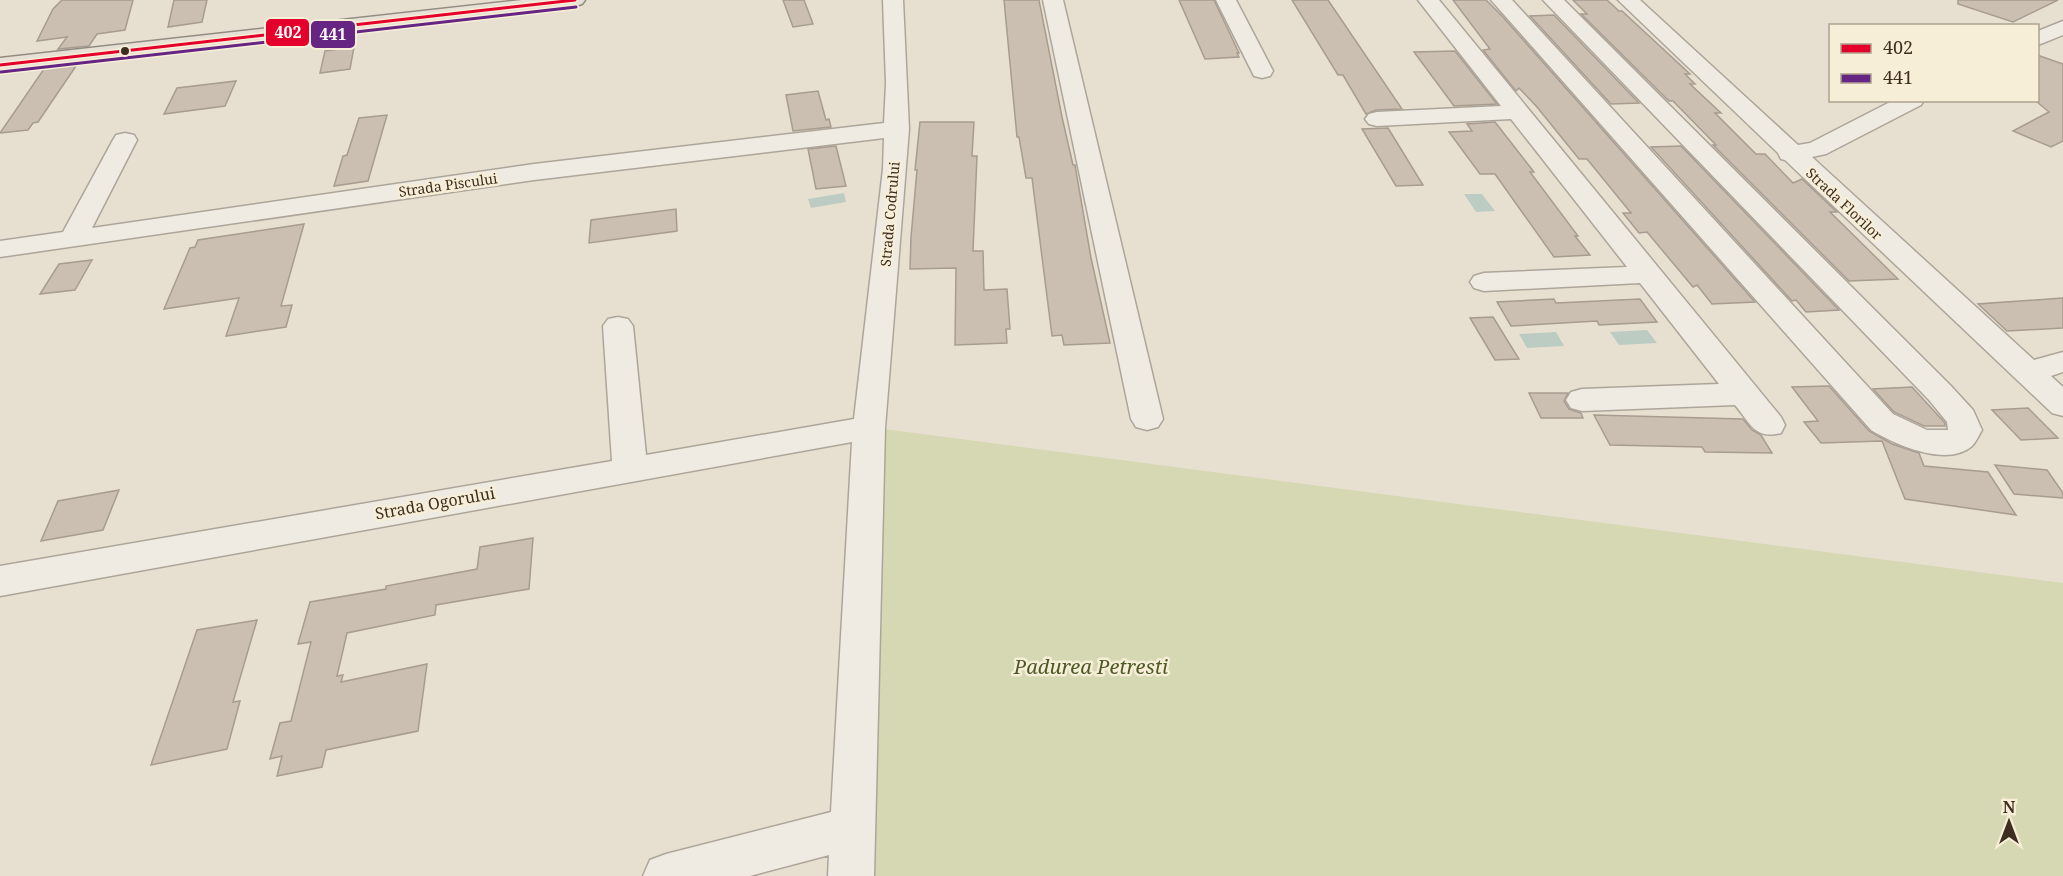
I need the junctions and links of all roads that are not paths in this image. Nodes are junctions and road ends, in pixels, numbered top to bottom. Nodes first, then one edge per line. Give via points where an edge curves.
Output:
1 (575, 0) edge
2 (893, 0) edge
3 (1053, 0) edge
4 (1226, 0) edge
5 (1428, 0) edge
6 (1501, 0) edge
7 (1553, 0) edge
8 (1628, 0) edge
9 (2063, 27) edge
10 (2039, 38) edge
11 (0, 65) edge
12 (1262, 71) dead end
13 (1909, 102) edge
14 (1518, 112) junction
15 (1377, 119) dead end
16 (897, 129) junction
17 (1690, 137) junction
18 (1626, 139) junction
19 (125, 140) dead end
20 (1790, 154) junction
21 (73, 239) junction
22 (0, 249) edge
23 (1648, 274) junction
24 (1484, 282) dead end
25 (618, 326) dead end
26 (2063, 362) edge
27 (2026, 372) junction
28 (1744, 394) junction
29 (1582, 400) dead end
30 (2063, 405) edge
31 (1147, 418) dead end
32 (1769, 425) dead end
33 (870, 428) junction
34 (630, 469) junction
35 (0, 581) edge
36 (853, 828) junction
37 (666, 876) edge
38 (851, 876) edge

1 - 11 main road
2 - 16 street, Strada Codrului
3 - 31 street
4 - 12 street
5 - 14 street
6 - 18 street
7 - 17 street
8 - 20 street, Strada Florilor
9 - 10 street
13 - 20 street via 1817,149
14 - 15 street
14 - 23 street
16 - 21 street, Strada Piscului via 534,172
16 - 33 street, Strada Codrului
17 - 18 street
17 - 18 street via 1940,393 1962,418 1966,430 1963,435 1952,442 1931,442 1911,438 1882,423
19 - 21 street
20 - 27 street, Strada Florilor
21 - 22 street, Strada Piscului
23 - 24 street
23 - 28 street
25 - 34 street
26 - 27 street
27 - 30 street, Strada Florilor
28 - 29 street
28 - 32 street
33 - 34 street, Strada Ogorului
33 - 36 street, Strada Codrului
34 - 35 street, Strada Ogorului
36 - 37 street
36 - 38 street, Strada Codrului

